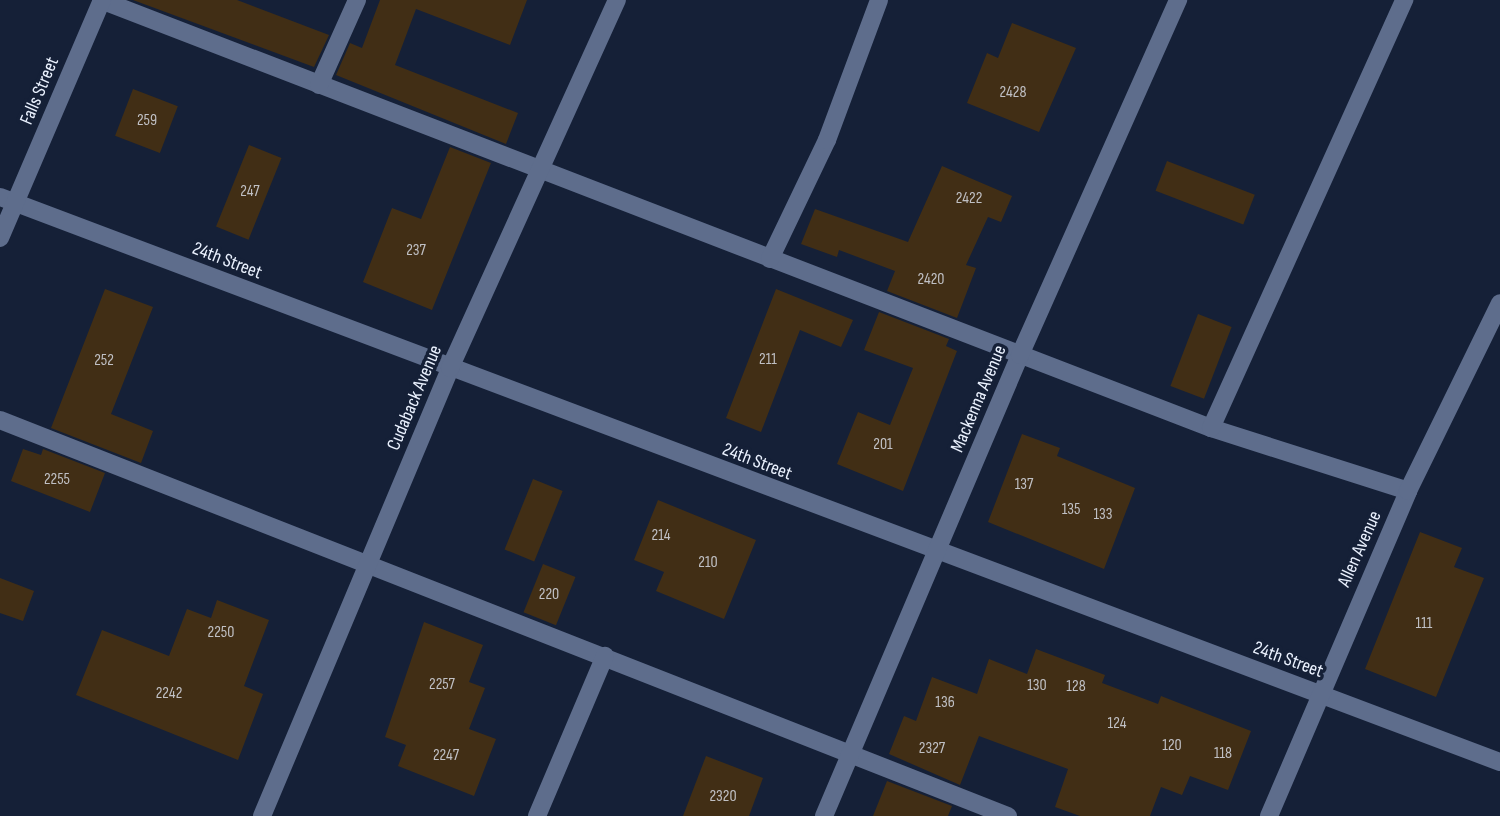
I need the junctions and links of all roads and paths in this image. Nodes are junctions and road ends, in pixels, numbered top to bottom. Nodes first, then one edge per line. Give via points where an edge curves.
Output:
1 (101, 0) edge
2 (357, 0) edge
3 (617, 0) edge
4 (879, 0) edge
5 (1178, 0) edge
6 (1404, 0) edge
7 (319, 85) junction
8 (539, 171) junction
9 (7, 200) edge
10 (0, 238) edge
11 (770, 259) junction
12 (1500, 303) edge
13 (1020, 355) junction
14 (450, 368) junction
15 (0, 420) edge
16 (1211, 428) junction
17 (1408, 491) junction
18 (937, 553) junction
19 (368, 563) junction
20 (605, 656) junction
21 (1319, 694) junction
22 (851, 754) junction
23 (1500, 762) edge
24 (262, 816) edge
25 (537, 816) edge
26 (824, 816) edge
27 (1008, 816) edge
28 (1269, 816) edge

1 - 7 street
1 - 9 street, Falls Street
2 - 7 street
3 - 8 street, Cudaback Avenue
4 - 11 street via 827,140
5 - 13 street, Mackenna Avenue
6 - 16 street
7 - 8 street
8 - 11 street
8 - 14 street, Cudaback Avenue
9 - 10 street, Falls Street
9 - 14 street, 24th Street
11 - 13 street
12 - 17 street, Allen Avenue
13 - 16 street
13 - 18 street, Mackenna Avenue
14 - 18 street, 24th Street
14 - 19 street, Cudaback Avenue
15 - 19 street
16 - 17 street
17 - 21 street, Allen Avenue
18 - 21 street, 24th Street
18 - 22 street, Mackenna Avenue
19 - 20 street
19 - 24 street, Cudaback Avenue
20 - 22 street
20 - 25 street
21 - 23 street, 24th Street
21 - 28 street, Allen Avenue
22 - 26 street, Mackenna Avenue
22 - 27 street

